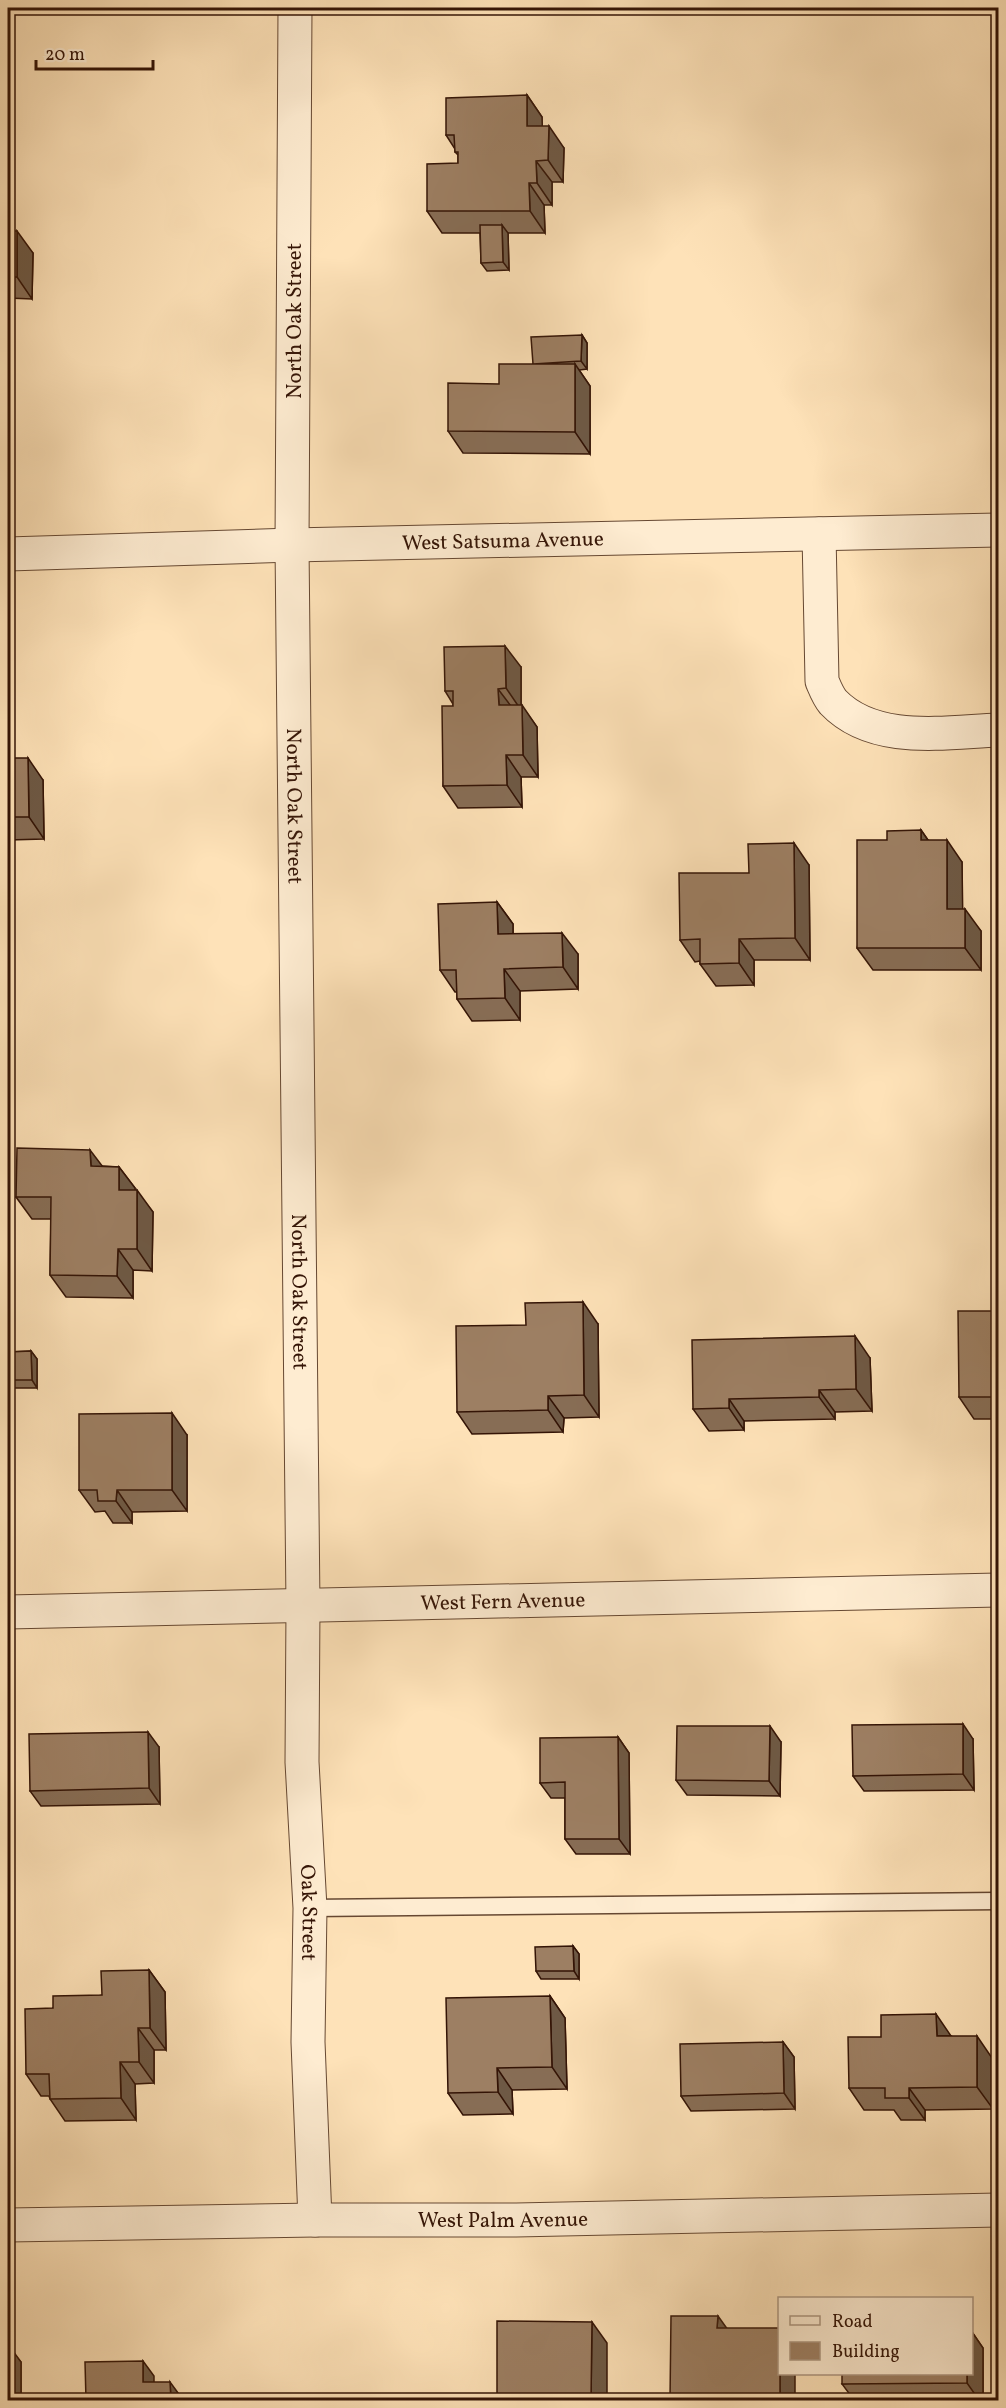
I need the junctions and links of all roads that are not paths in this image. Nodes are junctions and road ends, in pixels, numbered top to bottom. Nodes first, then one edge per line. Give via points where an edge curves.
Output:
1 (295, 8) edge
2 (999, 530) edge
3 (819, 534) junction
4 (292, 545) junction
5 (8, 554) edge
6 (999, 730) edge
7 (999, 1590) edge
8 (303, 1606) junction
9 (8, 1612) edge
10 (999, 1901) edge
11 (310, 1908) junction
12 (999, 2210) edge
13 (315, 2220) junction
14 (8, 2225) edge

1 - 4 street, North Oak Street
2 - 3 street, West Satsuma Avenue
3 - 4 street, West Satsuma Avenue
3 - 6 street via 822,681 831,700 849,715 878,728 911,733
4 - 5 street, West Satsuma Avenue
4 - 8 street, North Oak Street
7 - 8 street, West Fern Avenue
8 - 9 street, West Fern Avenue
8 - 11 street, Oak Street via 302,1762
10 - 11 lane
11 - 13 street, Oak Street via 308,2042
12 - 13 street, West Palm Avenue via 527,2220
13 - 14 street, West Palm Avenue

